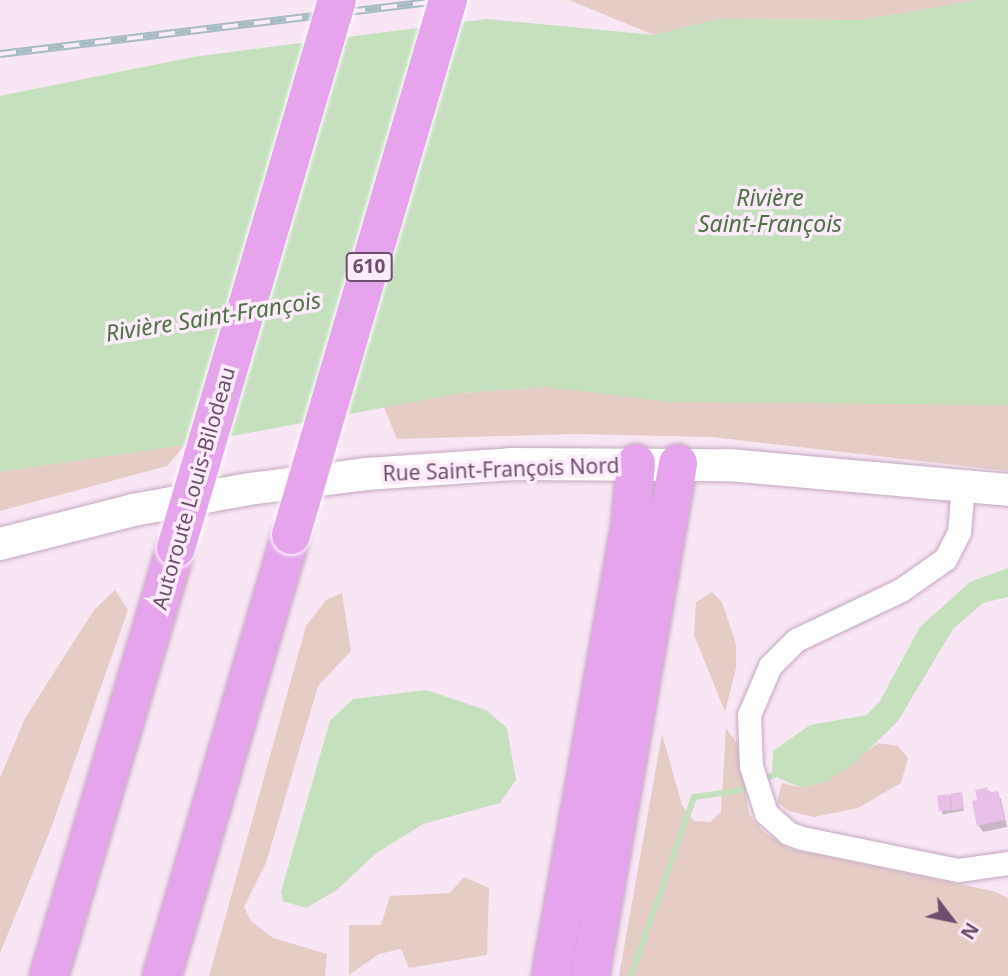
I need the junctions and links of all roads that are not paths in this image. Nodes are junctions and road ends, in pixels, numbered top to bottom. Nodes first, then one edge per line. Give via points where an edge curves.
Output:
1 (337, 0) edge
2 (448, 0) edge
3 (636, 463) junction
4 (678, 464) junction
5 (963, 486) junction
6 (1008, 490) edge
7 (0, 544) edge
8 (1008, 863) edge
9 (74, 892) junction
10 (29, 976) edge
11 (49, 976) edge
12 (162, 976) edge
13 (551, 976) edge
14 (590, 976) edge

1 - 9 highway, Autoroute Louis-Bilodeau, bridge
2 - 12 highway, 610, bridge
3 - 4 street, Rue Saint-François Nord
3 - 7 street, Rue Saint-François Nord via 511,464 311,480 133,510
3 - 13 highway via 630,530
4 - 5 street, Rue Saint-François Nord
4 - 14 highway
5 - 6 street, Rue Saint-François Nord
5 - 8 street via 959,532 945,559 901,590 796,640 770,666 749,715 751,766 761,802 776,823 812,841 947,869 985,869
9 - 10 highway
9 - 11 highway, Autoroute Louis-Bilodeau

